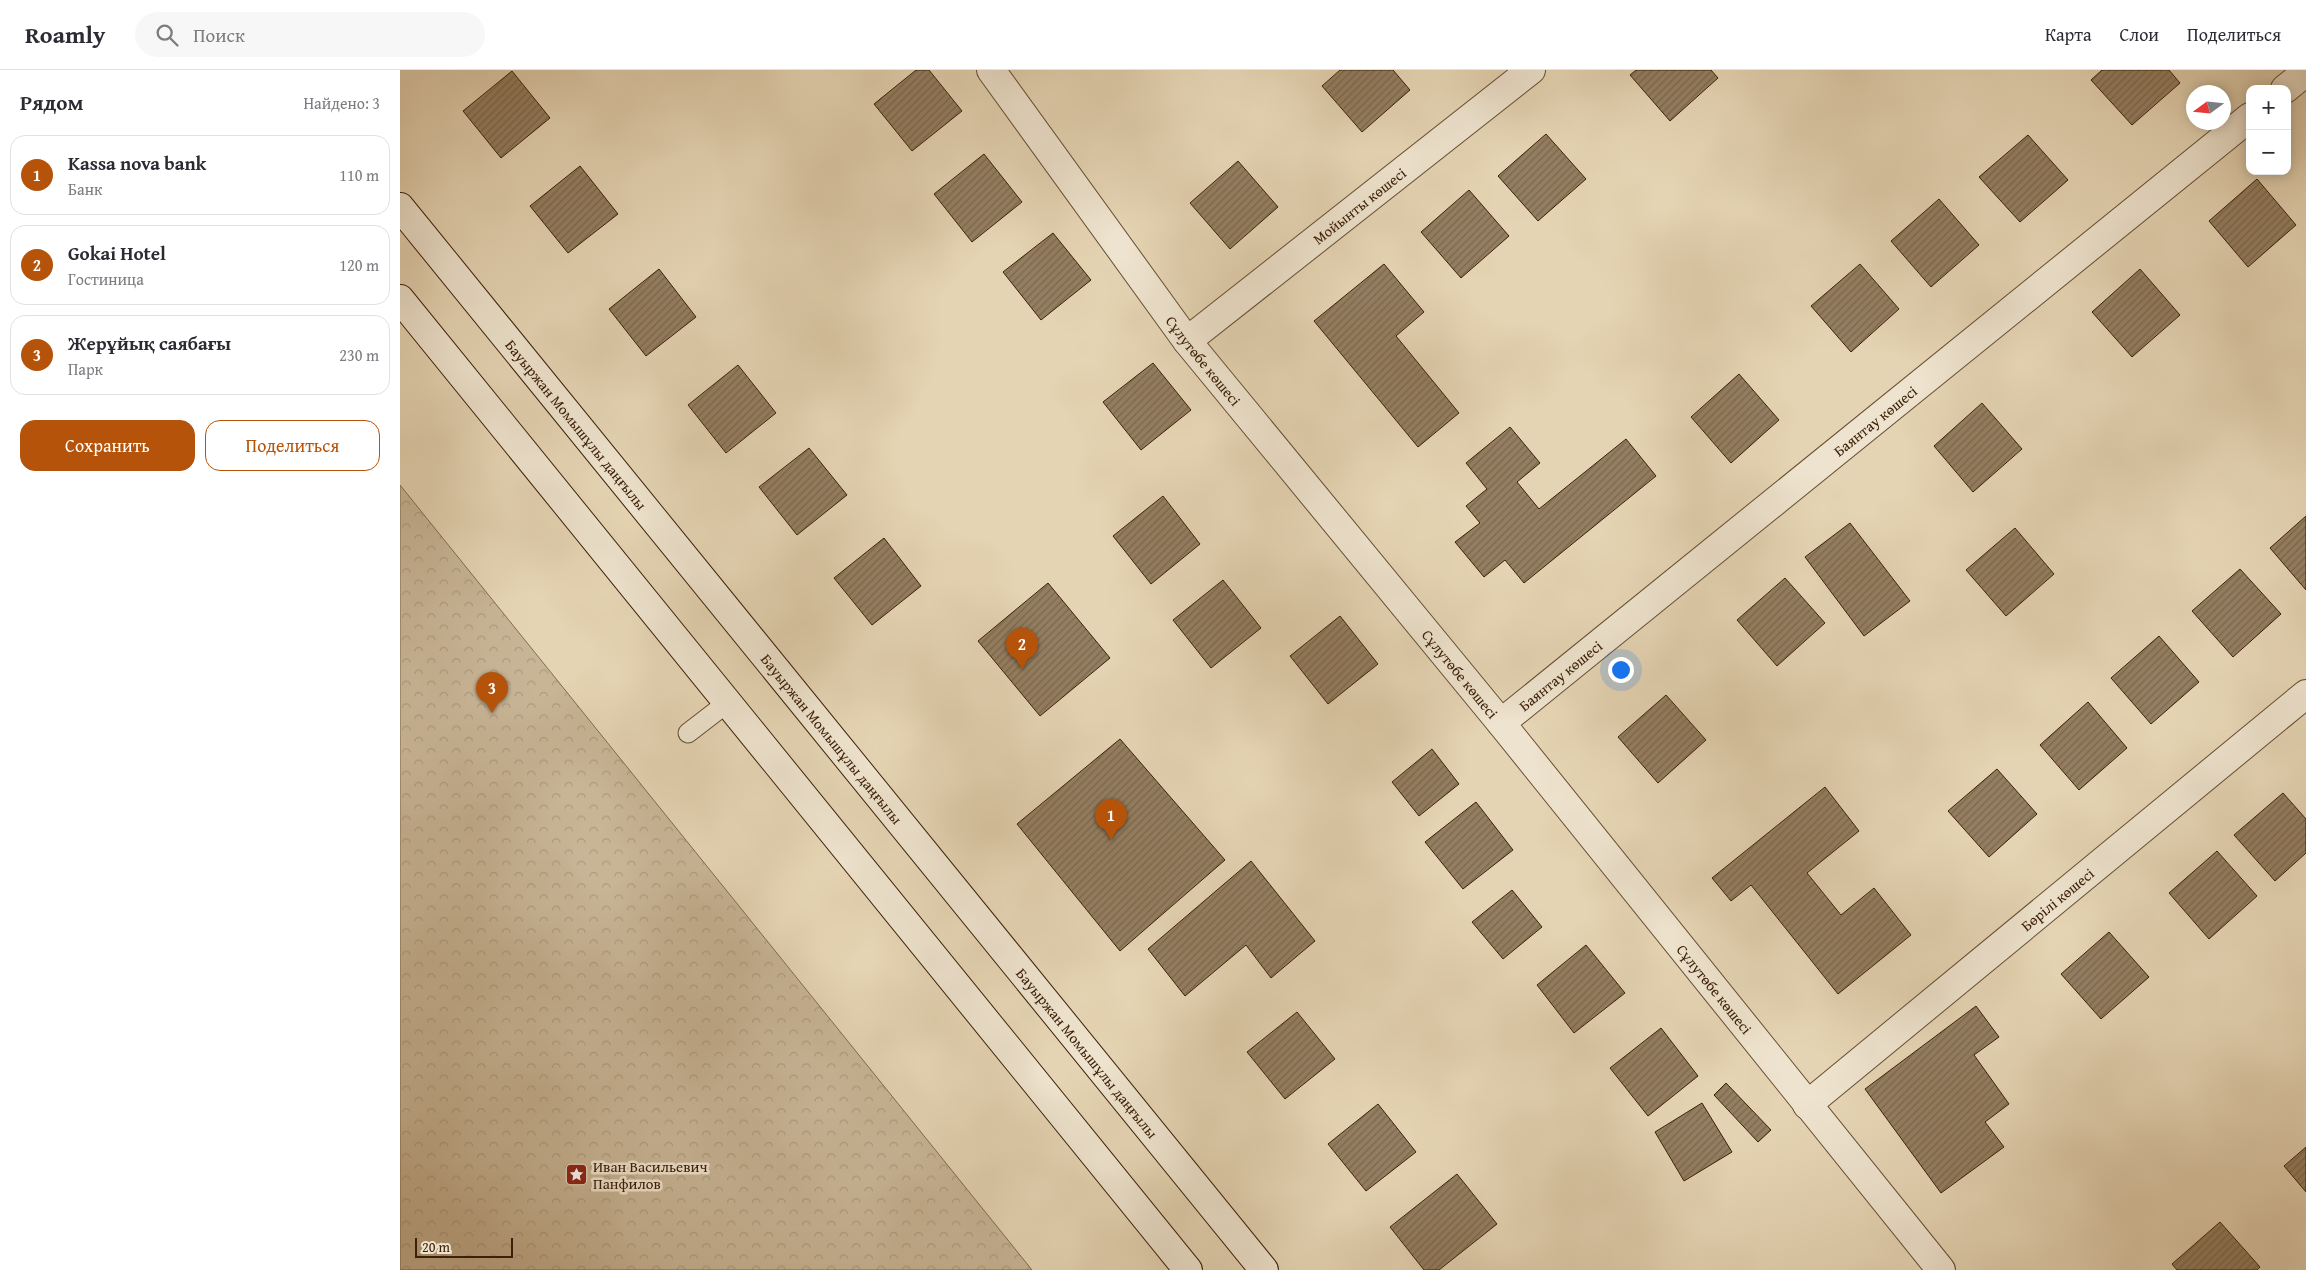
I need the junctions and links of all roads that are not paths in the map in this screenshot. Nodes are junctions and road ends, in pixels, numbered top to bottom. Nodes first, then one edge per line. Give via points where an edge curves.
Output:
1 (991, 70) edge
2 (1531, 70) edge
3 (2306, 72) edge
4 (2290, 85) edge
5 (2246, 120) edge
6 (400, 207) edge
7 (400, 299) edge
8 (1187, 341) junction
9 (2306, 694) edge
10 (727, 703) junction
11 (1501, 723) junction
12 (688, 733) dead end
13 (1807, 1105) junction
14 (1188, 1270) edge
15 (1264, 1270) edge
16 (1941, 1270) edge

1 - 8 street, Сұлутөбе көшесі
2 - 8 street, Мойынты көшесі
3 - 4 street
5 - 11 street, Баянтау көшесі
6 - 15 street, Бауыржан Момышұлы даңғылы
7 - 10 street
8 - 11 street, Сұлутөбе көшесі
9 - 13 street, Бөрілі көшесі
10 - 12 lane
10 - 14 street
11 - 13 street, Сұлутөбе көшесі
13 - 16 street, Сұлутөбе көшесі

